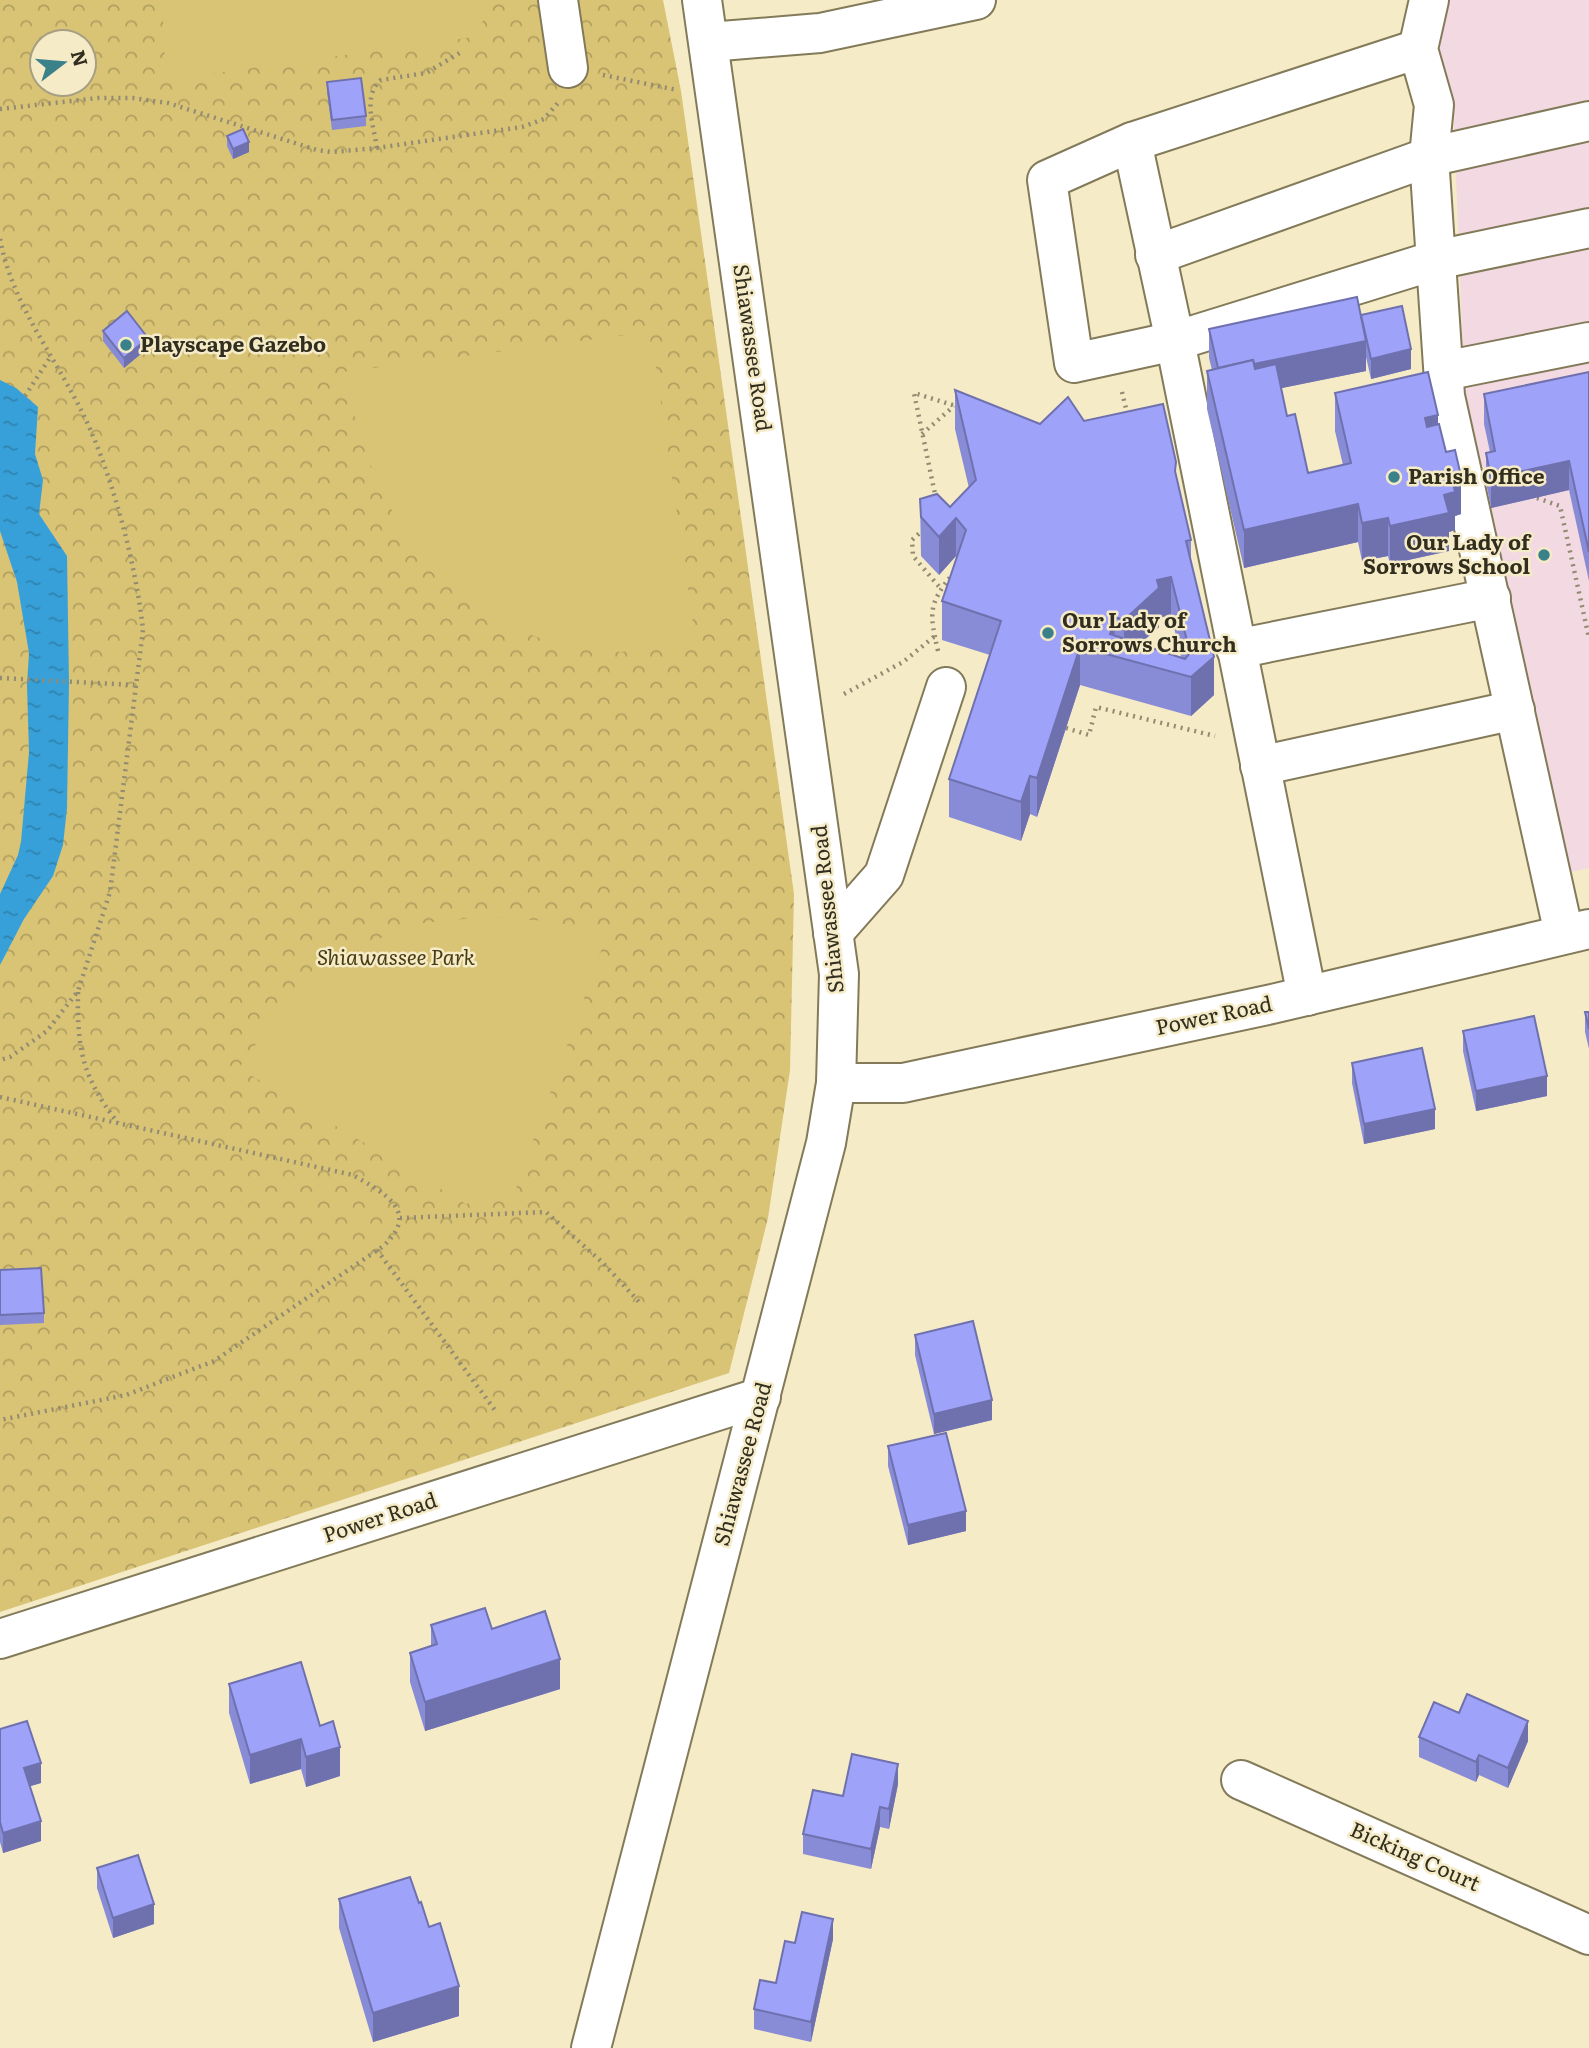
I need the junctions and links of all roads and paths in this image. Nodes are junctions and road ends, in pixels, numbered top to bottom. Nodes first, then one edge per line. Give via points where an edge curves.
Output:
1 (558, 0) edge
2 (702, 0) edge
3 (976, 0) edge
4 (1429, 0) edge
5 (709, 42) junction
6 (1418, 49) junction
7 (463, 51) dead end
8 (568, 68) junction
9 (681, 90) dead end
10 (0, 109) edge
11 (1589, 121) edge
12 (1132, 142) junction
13 (377, 148) junction
14 (1429, 157) junction
15 (1589, 228) edge
16 (0, 239) edge
17 (1155, 255) junction
18 (1436, 260) junction
19 (1175, 341) junction
20 (1589, 342) edge
21 (51, 356) junction
22 (1444, 371) junction
23 (1120, 380) dead end
24 (25, 396) dead end
25 (955, 406) junction
26 (968, 410) edge
27 (1129, 423) edge
28 (922, 434) junction
29 (1537, 498) dead end
30 (938, 508) edge
31 (933, 524) edge
32 (1580, 538) edge
33 (1568, 540) junction
34 (956, 569) edge
35 (941, 589) junction
36 (1589, 592) edge
37 (1579, 594) junction
38 (1491, 598) junction
39 (935, 636) junction
40 (1589, 638) edge
41 (1236, 649) junction
42 (0, 678) edge
43 (134, 684) junction
44 (946, 687) joint
45 (845, 694) dead end
46 (1515, 710) junction
47 (1066, 728) edge
48 (1226, 739) dead end
49 (1260, 765) junction
50 (1577, 931) edge
51 (834, 933) junction
52 (78, 991) junction
53 (1307, 996) junction
54 (0, 1060) edge
55 (836, 1083) junction
56 (0, 1097) edge
57 (118, 1123) junction
58 (400, 1217) junction
59 (377, 1250) junction
60 (641, 1304) dead end
61 (761, 1397) junction
62 (497, 1413) dead end
63 (0, 1420) edge
64 (0, 1639) edge
65 (1241, 1780) dead end
66 (1589, 1935) edge
67 (591, 2048) edge

1 - 8 street
2 - 5 street, Shiawassee Road
3 - 5 street via 820,33
4 - 6 street
5 - 51 street, Shiawassee Road
6 - 12 street
6 - 14 street via 1434,105
7 - 13 path via 426,73 375,85 371,93
8 - 9 path
8 - 13 path via 561,97 544,119 510,129
10 - 13 path via 133,98 168,103 317,150
11 - 14 street
12 - 17 street
12 - 19 street via 1047,180 1074,363
14 - 17 street
14 - 18 street
15 - 18 street
16 - 21 path via 5,265 27,317
17 - 19 street
18 - 19 street
18 - 22 street
19 - 41 street
20 - 22 street
21 - 24 path
21 - 43 path via 98,449 139,593 143,630
22 - 38 street
23 - 27 path
25 - 26 path
25 - 28 path
25 - 28 path via 914,393
28 - 30 path
29 - 33 path via 1560,506
31 - 35 path via 912,540 913,556
32 - 33 path
33 - 37 path
34 - 35 path
35 - 39 path via 931,618
36 - 37 path
37 - 40 path
38 - 41 street
38 - 46 street
39 - 44 path
39 - 45 path via 903,662
41 - 49 street
42 - 43 path
43 - 52 path via 110,892
44 - 51 street via 884,875
46 - 49 street
46 - 50 street
47 - 48 path via 1089,735 1097,707
49 - 53 street
50 - 53 street, Power Road
51 - 55 street, Shiawassee Road via 839,974
52 - 54 path via 47,1031
52 - 57 path via 83,1066
53 - 55 street, Power Road via 903,1083
55 - 61 street, Shiawassee Road via 826,1143
56 - 57 path
57 - 58 path via 353,1175 384,1192 397,1205
58 - 59 path via 394,1237
58 - 60 path via 546,1212 604,1263
59 - 62 path
59 - 63 path via 214,1361 126,1395
61 - 64 street, Power Road
61 - 67 street, Shiawassee Road
65 - 66 street, Bicking Court

